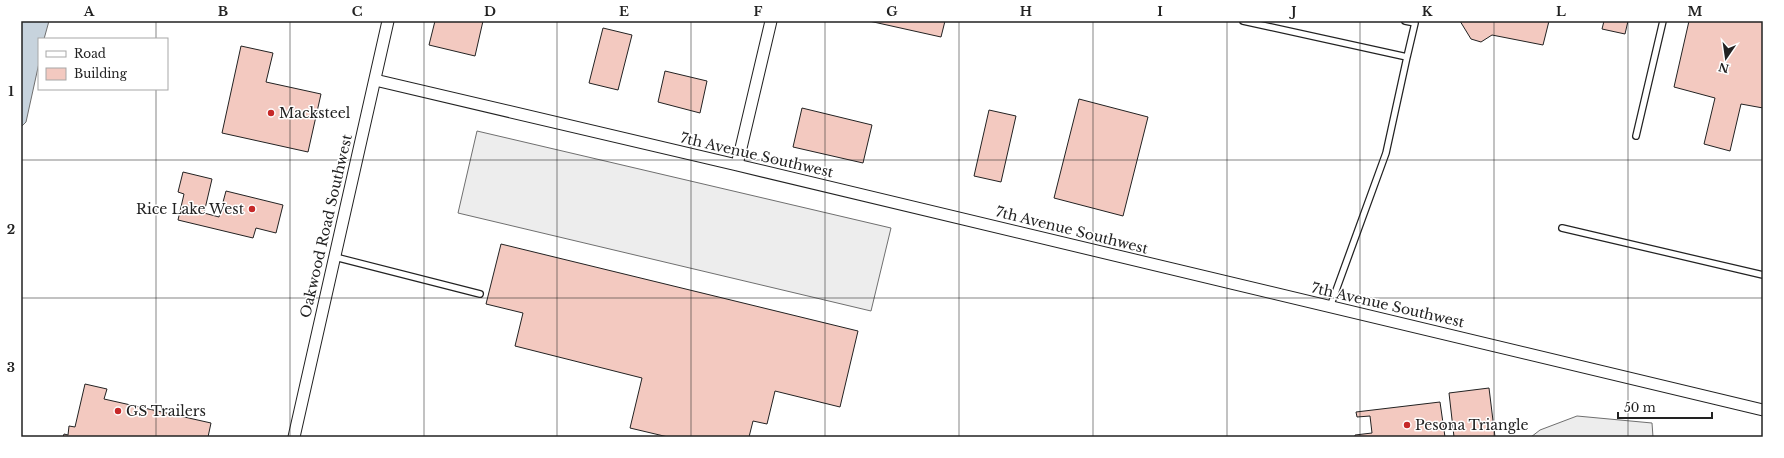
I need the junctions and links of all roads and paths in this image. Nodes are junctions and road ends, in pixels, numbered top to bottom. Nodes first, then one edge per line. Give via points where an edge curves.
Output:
1 (388, 21) edge
2 (771, 21) edge
3 (1243, 21) edge
4 (1279, 21) edge
5 (1404, 21) edge
6 (1662, 21) edge
7 (1277, 29) junction
8 (1407, 58) junction
9 (375, 80) junction
10 (1636, 136) dead end
11 (737, 165) junction
12 (1562, 228) dead end
13 (335, 257) junction
14 (1763, 275) edge
15 (480, 294) dead end
16 (1330, 307) junction
17 (1763, 410) edge
18 (294, 437) edge

1 - 9 street, Oakwood Road Southwest
2 - 11 street
3 - 7 lane
4 - 7 lane
5 - 8 lane via 1414,23
6 - 10 lane
7 - 8 lane
8 - 16 lane via 1386,153
9 - 11 street, 7th Avenue Southwest
9 - 13 street, Oakwood Road Southwest
11 - 16 street, 7th Avenue Southwest
12 - 14 lane
13 - 15 lane
13 - 18 street, Oakwood Road Southwest
16 - 17 street, 7th Avenue Southwest

